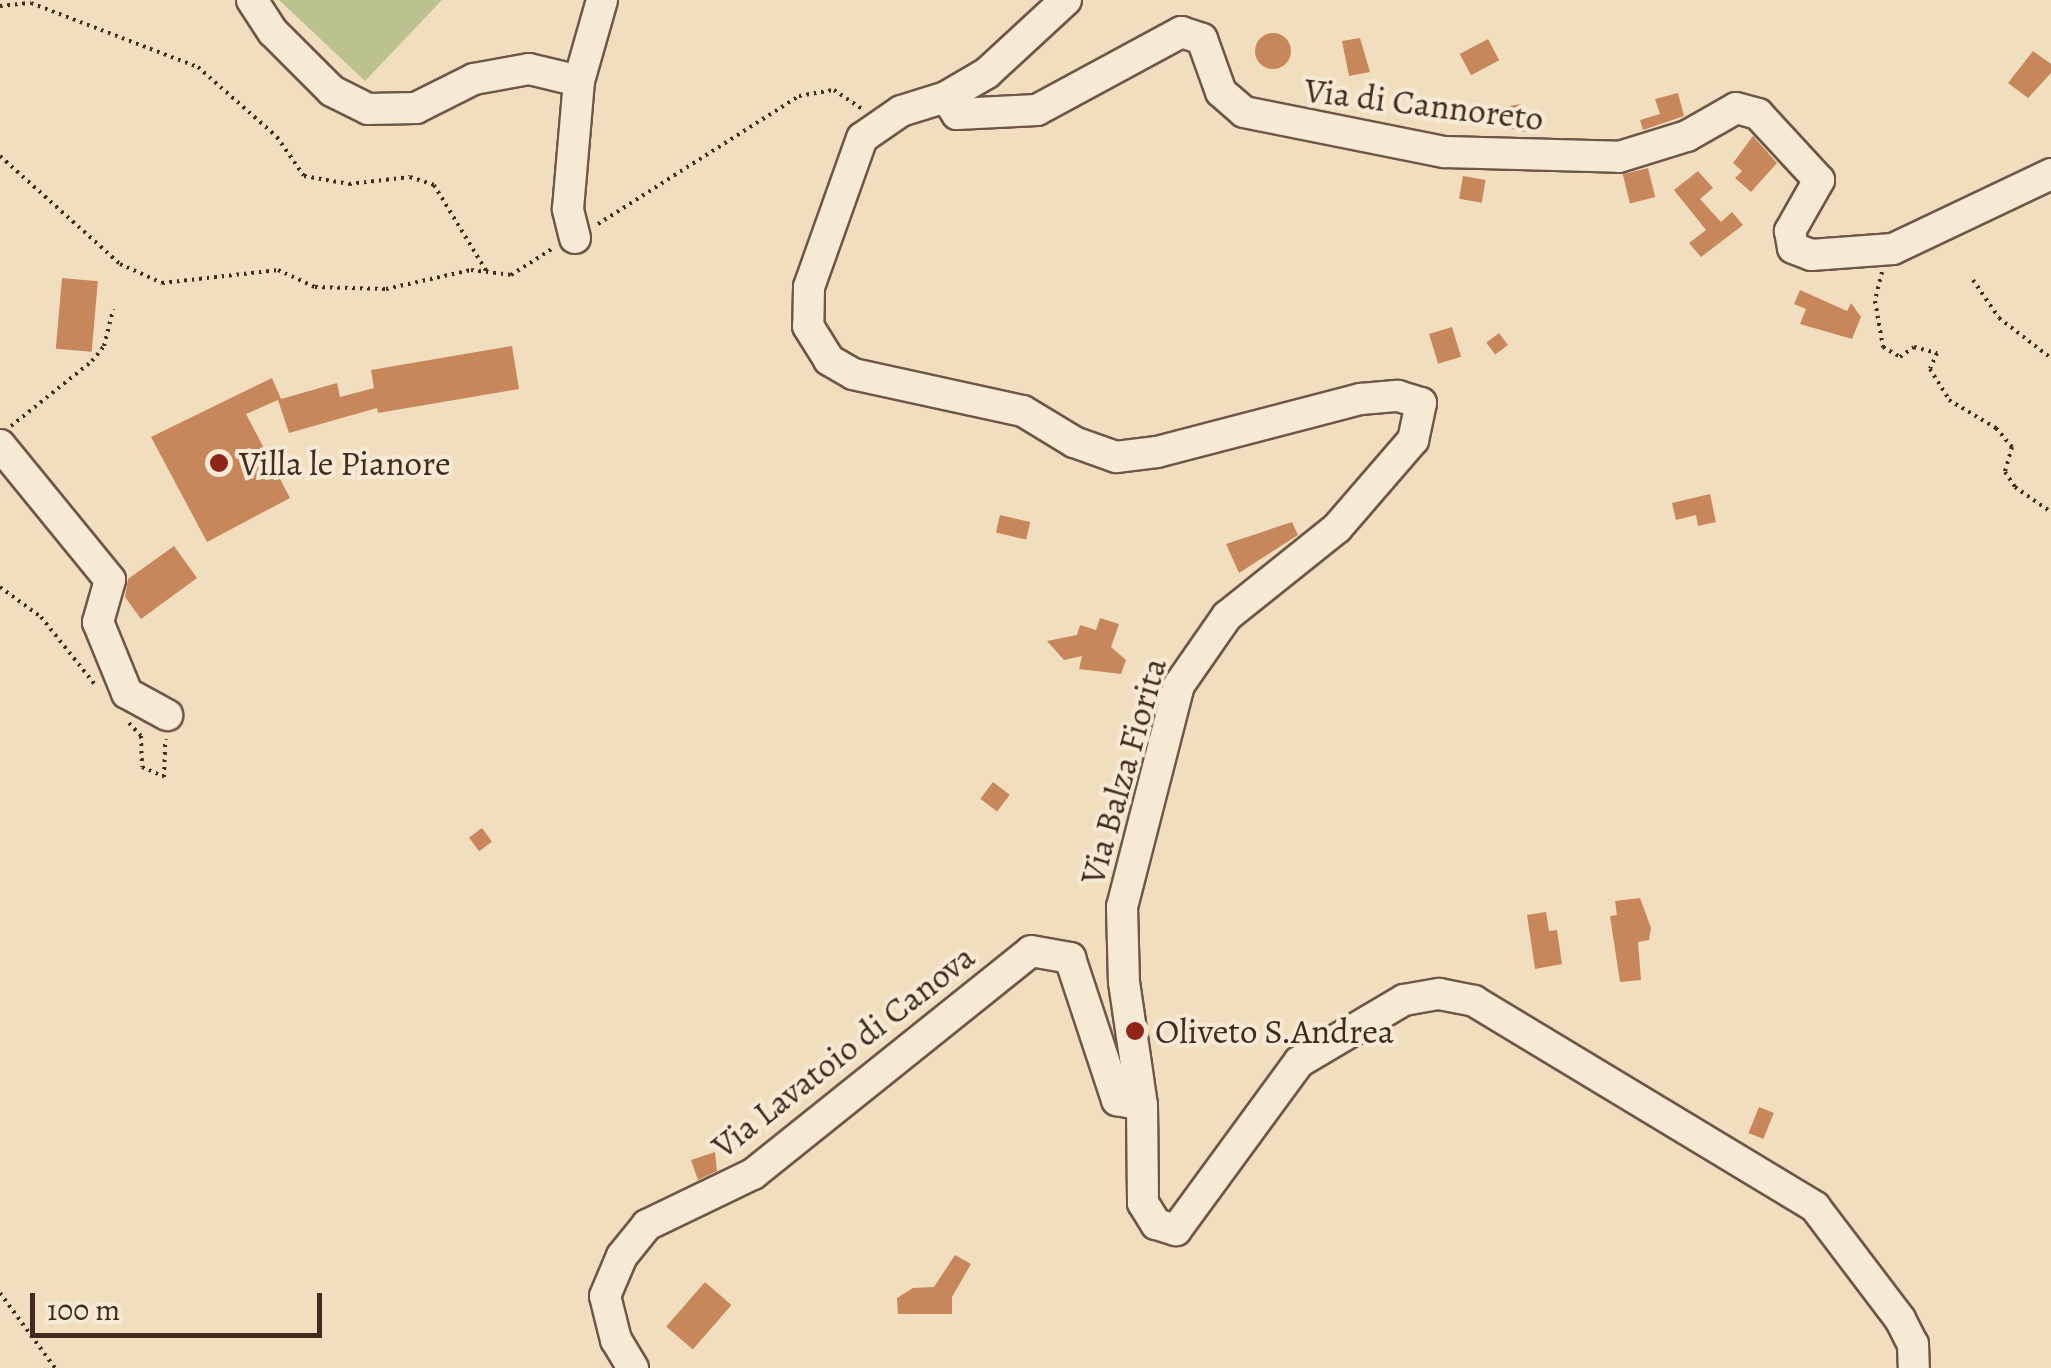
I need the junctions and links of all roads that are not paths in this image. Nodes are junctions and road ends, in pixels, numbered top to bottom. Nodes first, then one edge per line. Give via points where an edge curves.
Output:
1 (252, 0) edge
2 (602, 0) edge
3 (1066, 0) edge
4 (580, 81) junction
5 (946, 97) junction
6 (2051, 174) edge
7 (575, 238) road end
8 (0, 445) edge
9 (167, 715) dead end
10 (1142, 1106) junction
11 (633, 1368) edge
12 (1914, 1368) edge

1 - 4 street via 272,32 332,91 368,109 416,108 474,79 529,68
2 - 4 street
3 - 5 street via 987,73
4 - 7 street via 568,209
5 - 6 street, Via di Cannoreto via 957,114 1037,110 1181,32 1202,39 1221,92 1244,112 1446,152 1619,157 1686,136 1736,108 1758,114 1819,180 1790,231 1793,248 1823,255 1893,249
5 - 10 street, Via Balza Fiorita via 879,122 862,138 809,287 808,326 829,360 853,374 1023,411 1074,442 1116,457 1361,399 1398,396 1422,403 1413,440 1337,528 1227,616 1179,685 1122,907 1124,982
8 - 9 street via 110,580 98,622 127,693
10 - 11 street, Via Lavatoio di Canova via 1117,1100 1070,958 1031,950 753,1174 646,1225 622,1256 606,1296 616,1340
10 - 12 street, Via Balza Fiorita via 1143,1202 1156,1224 1176,1230 1299,1062 1404,1000 1440,994 1474,1001 1815,1207 1900,1319 1913,1344

